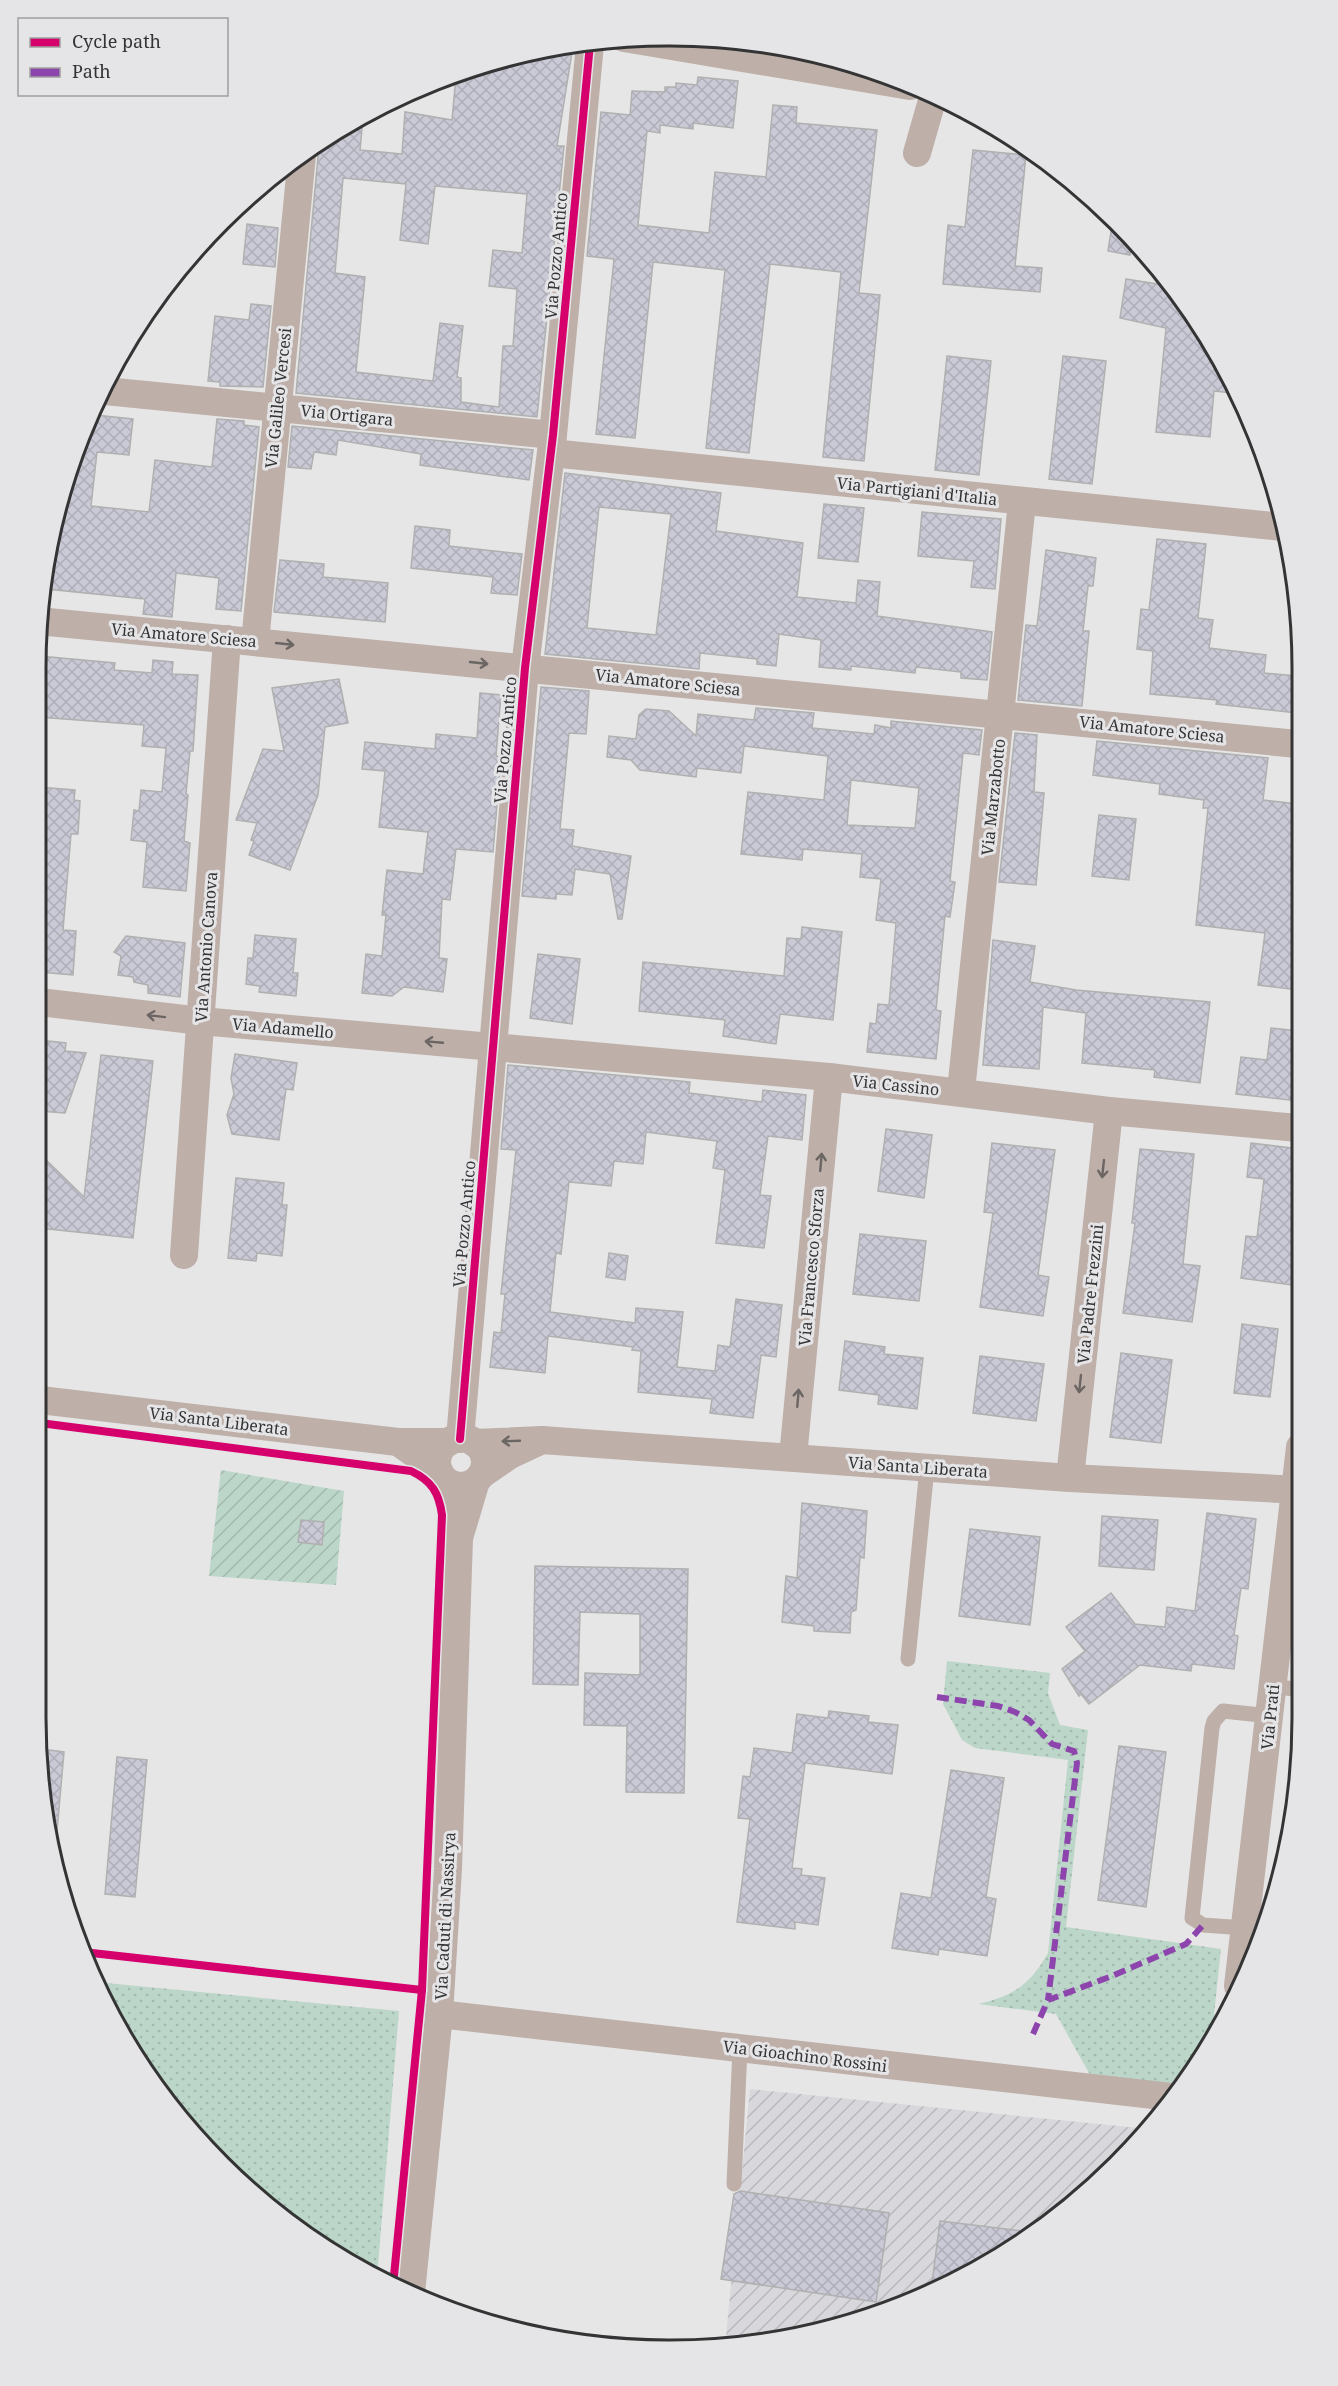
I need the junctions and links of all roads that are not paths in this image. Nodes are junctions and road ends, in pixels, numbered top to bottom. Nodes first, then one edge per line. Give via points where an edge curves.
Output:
1 (673, 46) edge
2 (589, 52) edge
3 (863, 78) edge
4 (931, 105) edge
5 (917, 153) dead end
6 (301, 167) edge
7 (112, 392) edge
8 (277, 408) junction
9 (552, 444) junction
10 (1022, 502) junction
11 (1275, 526) edge
12 (49, 622) edge
13 (227, 639) junction
14 (255, 642) junction
15 (525, 668) junction
16 (1002, 714) junction
17 (1292, 743) edge
18 (46, 1003) edge
19 (201, 1021) junction
20 (492, 1047) junction
21 (829, 1077) junction
22 (961, 1091) junction
23 (1109, 1111) junction
24 (1292, 1127) edge
25 (184, 1255) dead end
26 (46, 1401) edge
27 (542, 1440) junction
28 (461, 1441) junction
29 (398, 1442) junction
30 (793, 1457) junction
31 (927, 1468) junction
32 (440, 1473) junction
33 (479, 1478) junction
34 (1070, 1478) junction
35 (1292, 1490) edge
36 (459, 1538) junction
37 (1292, 1589) edge
38 (909, 1659) dead end
39 (1287, 1688) edge
40 (1270, 1716) junction
41 (1245, 1928) junction
42 (1241, 1962) edge
43 (439, 2014) junction
44 (740, 2048) junction
45 (1163, 2096) edge
46 (734, 2184) dead end
47 (412, 2283) edge

1 - 3 street
2 - 9 street, Via Pozzo Antico
4 - 5 street
6 - 8 street, Via Galileo Vercesi
7 - 8 street, Via Ortigara
8 - 9 street, Via Ortigara
8 - 14 street, Via Galileo Vercesi
9 - 10 street, Via Partigiani d'Italia
9 - 15 street, Via Pozzo Antico
10 - 11 street, Via Partigiani d'Italia
10 - 16 street, Via Marzabotto
12 - 13 street, Via Amatore Sciesa
13 - 14 street, Via Amatore Sciesa
13 - 19 street, Via Antonio Canova
14 -> 15 street, Via Amatore Sciesa
15 - 16 street, Via Amatore Sciesa
15 - 20 street, Via Pozzo Antico
16 - 17 street, Via Amatore Sciesa
16 - 22 street, Via Marzabotto
19 -> 18 street, Via Adamello
20 -> 19 street, Via Adamello
19 - 25 street, Via Antonio Canova
20 - 21 street, Via Cassino
20 - 28 street, Via Pozzo Antico
21 - 22 street, Via Cassino
30 -> 21 street, Via Francesco Sforza
22 - 23 street, Via Cassino
23 - 24 street, Via Cassino
23 -> 34 street, Via Padre Frezzini
26 - 29 street, Via Santa Liberata
27 -> 28 street, Via Santa Liberata
27 - 30 street, Via Santa Liberata
27 - 33 street, Via Santa Liberata via 510,1455
28 - 29 street, Via Santa Liberata
28 - 32 street via 439,1453
28 - 33 street via 482,1451 485,1459
29 - 32 street, Via Santa Liberata
30 - 31 street, Via Santa Liberata
31 - 34 street, Via Santa Liberata
31 - 38 lane
32 - 33 street via 453,1485 469,1485
32 - 36 street via 454,1506
33 - 36 street
34 - 35 street, Via Santa Liberata
36 - 43 street, Via Caduti di Nassirya
37 - 39 street, Via Prati
39 - 40 street, Via Prati
40 - 41 street, Via Prati
40 - 41 lane via 1223,1711 1214,1720 1210,1740 1192,1918 1203,1924
41 - 42 street, Via Prati
43 - 44 street, Via Gioachino Rossini
43 - 47 street, Via Caduti di Nassirya
44 - 45 street, Via Gioachino Rossini
44 - 46 lane

